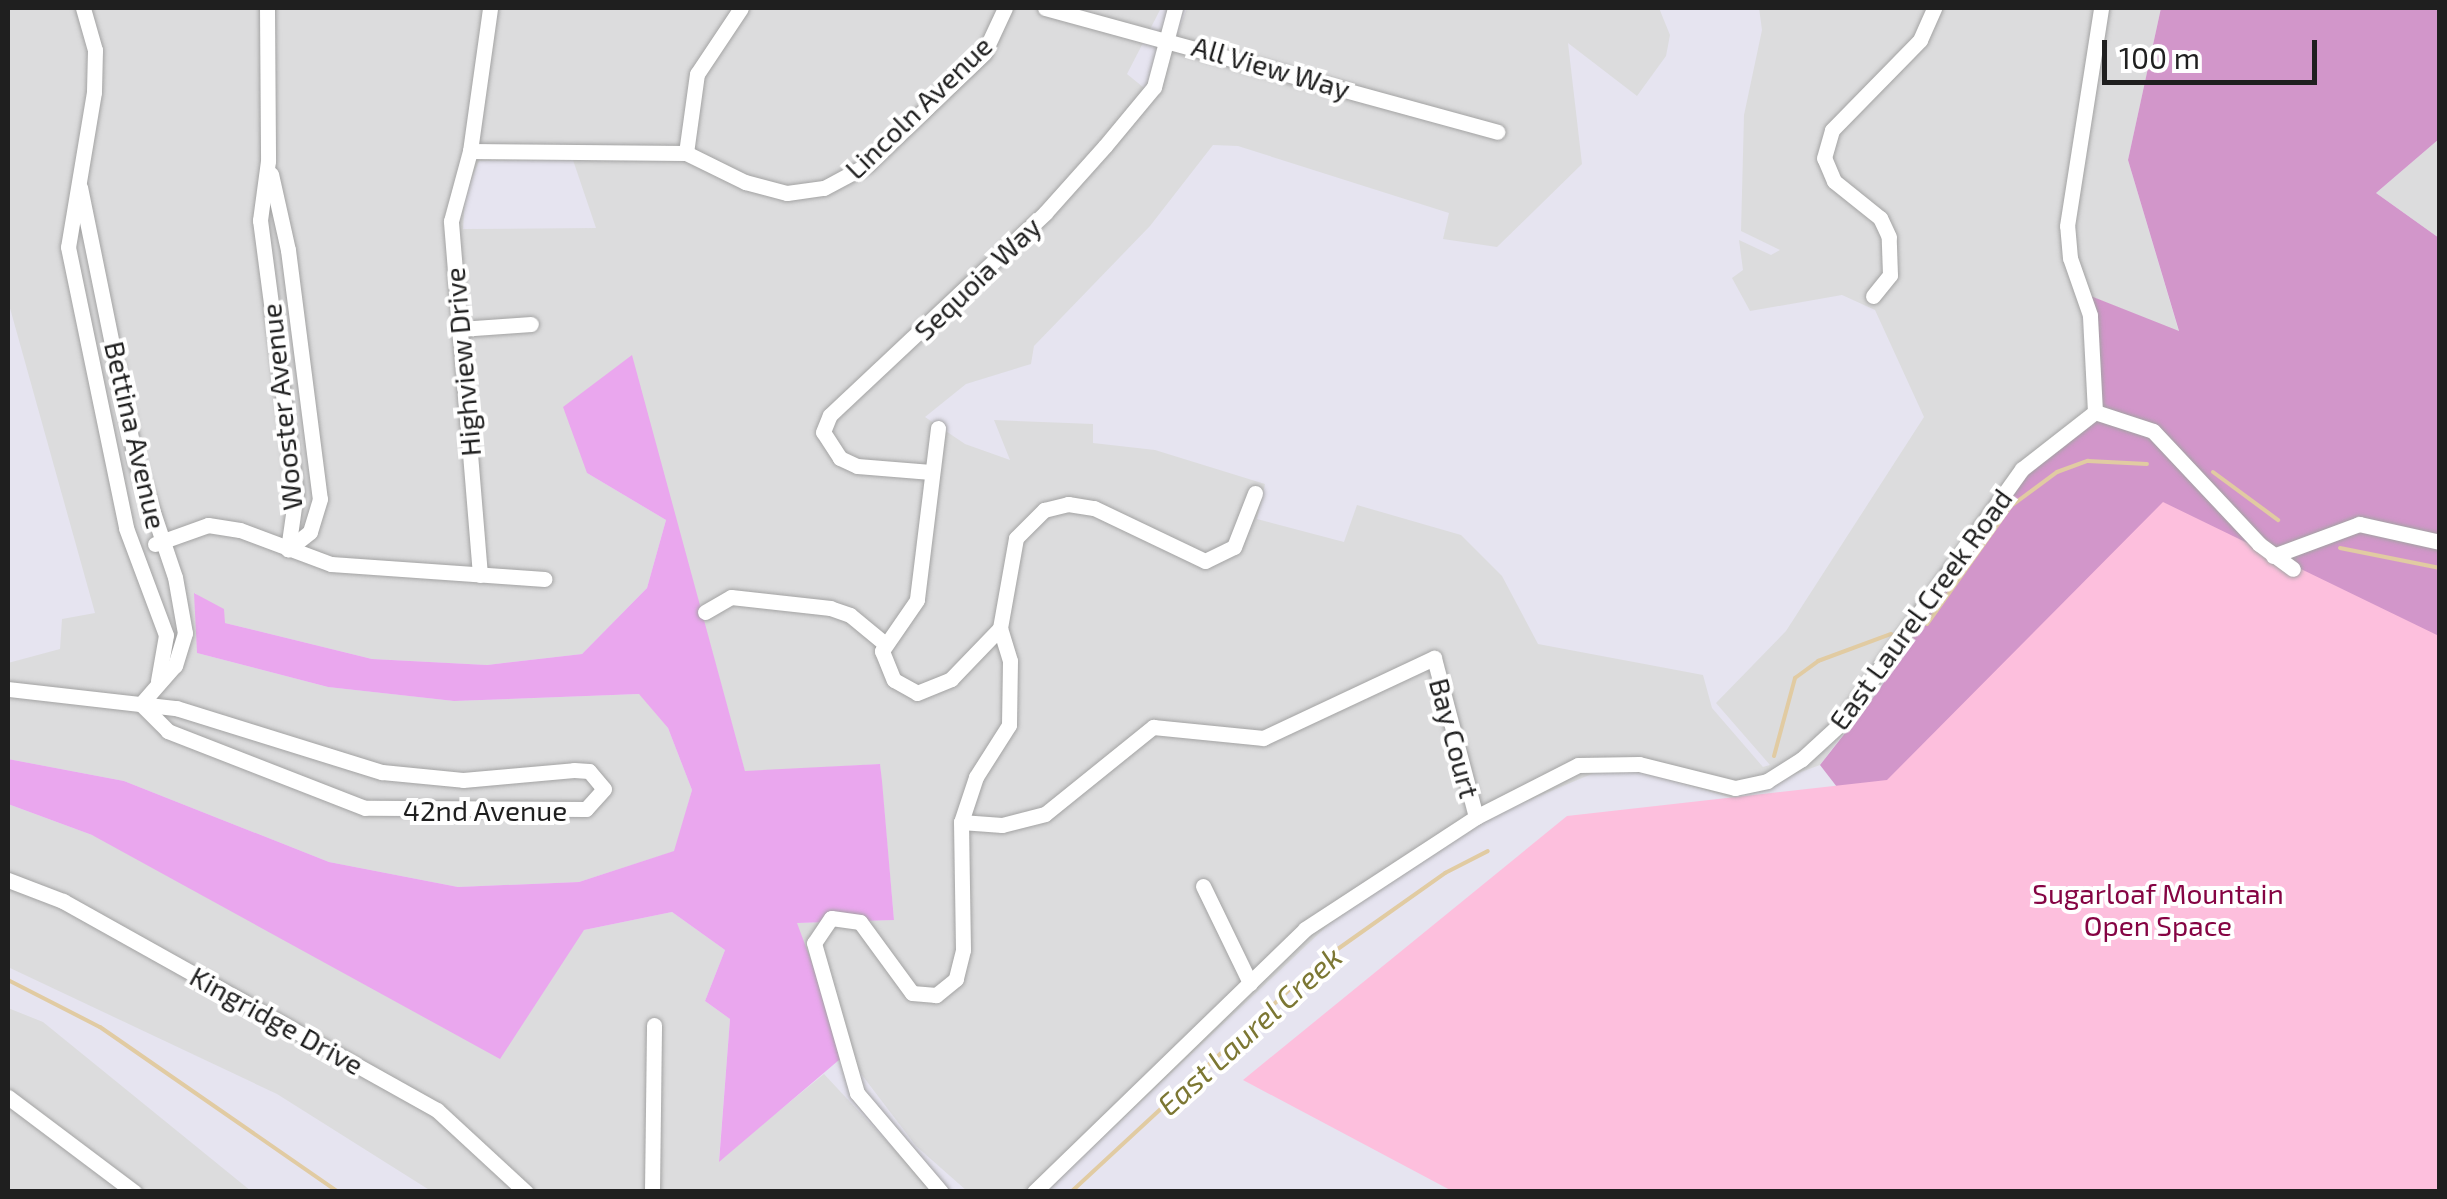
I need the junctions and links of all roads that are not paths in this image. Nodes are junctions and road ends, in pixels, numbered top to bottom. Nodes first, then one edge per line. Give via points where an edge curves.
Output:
1 (83, 8) edge
2 (267, 8) edge
3 (490, 8) edge
4 (741, 8) edge
5 (1006, 8) edge
6 (1044, 8) edge
7 (1175, 8) edge
8 (1934, 8) edge
9 (2101, 8) edge
10 (1168, 37) junction
11 (1497, 132) dead end
12 (470, 151) junction
13 (686, 152) junction
14 (268, 161) junction
15 (78, 181) junction
16 (1873, 296) dead end
17 (531, 324) dead end
18 (460, 330) junction
19 (2095, 412) junction
20 (938, 428) dead end
21 (930, 472) junction
22 (1256, 494) dead end
23 (160, 541) junction
24 (2440, 542) edge
25 (288, 549) junction
26 (139, 554) junction
27 (2274, 556) junction
28 (2294, 569) dead end
29 (480, 575) junction
30 (544, 579) dead end
31 (705, 612) dead end
32 (1000, 628) junction
33 (884, 643) junction
34 (158, 680) junction
35 (8, 689) edge
36 (140, 704) junction
37 (1476, 818) junction
38 (962, 822) junction
39 (8, 880) edge
40 (1203, 886) dead end
41 (1250, 983) junction
42 (654, 1025) dead end
43 (8, 1097) edge
44 (134, 1192) edge
45 (526, 1192) edge
46 (652, 1192) edge
47 (941, 1192) edge
48 (1034, 1192) edge

1 - 15 street, Bettina Avenue via 95,50 94,92
2 - 14 street, Wooster Avenue
3 - 12 street, Highview Drive
4 - 13 street via 698,74
5 - 13 street, Lincoln Avenue via 984,53 846,180 787,193 745,182
6 - 10 street, All View Way
7 - 10 street, Sequoia Way
8 - 16 street via 1920,40 1832,130 1824,158 1834,181 1880,218 1889,237 1890,274
9 - 19 street via 2067,226 2070,258 2090,315
10 - 11 street, All View Way
10 - 21 street, Sequoia Way via 1154,86 1057,200 830,414 823,432 840,458 858,466
12 - 13 street, Lincoln Avenue
12 - 18 street, Highview Drive via 451,221
14 - 25 street, Wooster Avenue via 260,220 296,494
14 - 25 street, Wooster Avenue via 288,250 320,499 310,532
15 - 23 street, Bettina Avenue via 92,221 136,462
15 - 26 street, Bettina Avenue via 68,247 126,528
17 - 18 street
18 - 29 street, Highview Drive
19 - 27 street via 2152,431
19 - 37 street, East Laurel Creek Road via 2022,468 1840,724 1767,782 1715,787 1639,764 1578,764
20 - 21 street
21 - 33 street via 917,600
22 - 32 street via 1234,547 1205,560 1094,508 1068,504 1044,510 1016,538
23 - 25 street via 208,525
23 - 26 street
23 - 34 street, Bettina Avenue via 175,577 185,633 176,665
24 - 27 street via 2378,524 2341,527
25 - 29 street via 331,564
26 - 34 street, Bettina Avenue via 166,635
27 - 28 street
29 - 30 street
31 - 33 street via 731,597 830,608 862,622
32 - 33 street via 952,679 926,693 894,680
32 - 38 street via 1010,661 1009,725 976,777
34 - 36 street, Bettina Avenue
35 - 36 street, 42nd Avenue
36 - 36 street, 42nd Avenue via 168,731 365,808 586,809 604,789 588,771 463,780 382,772 176,708
37 - 38 street, Bay Court via 1434,658 1263,738 1153,727 1045,814 1002,825
37 - 41 street, East Laurel Creek Road via 1305,928
38 - 47 street via 963,950 956,979 936,994 912,993 860,922 831,918 814,943 857,1093
39 - 45 street, Kingridge Drive via 63,901 437,1110
40 - 41 street
41 - 48 street, East Laurel Creek Road
42 - 46 street
43 - 44 street

